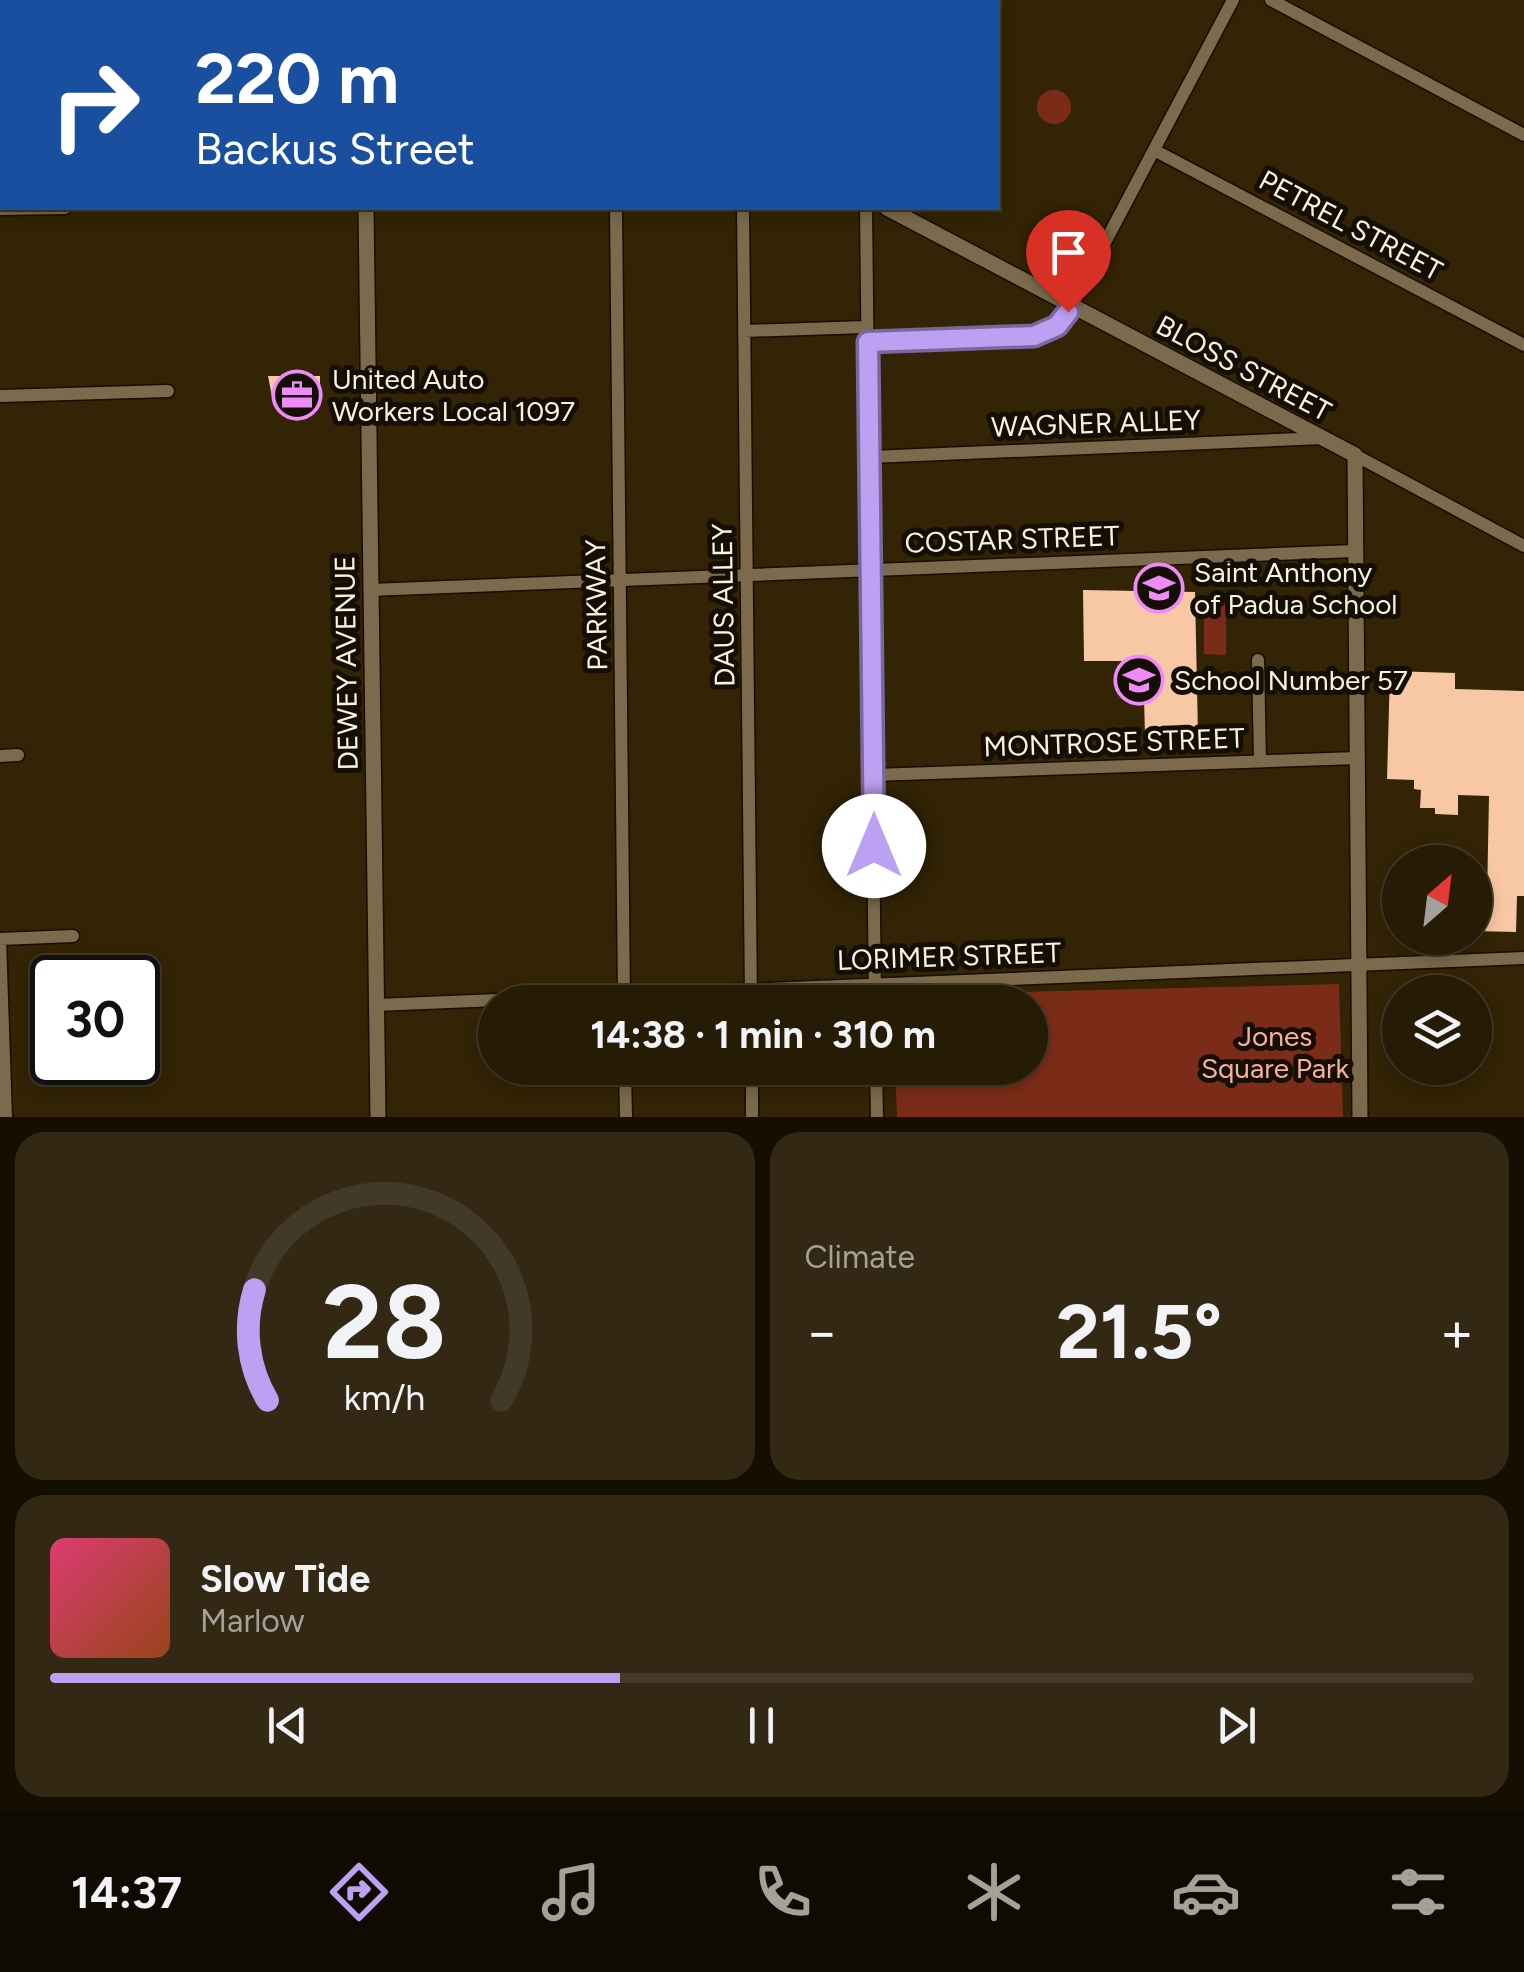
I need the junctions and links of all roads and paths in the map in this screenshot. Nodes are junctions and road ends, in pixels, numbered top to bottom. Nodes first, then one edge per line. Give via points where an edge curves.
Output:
1 (1233, 0) edge
2 (1270, 0) edge
3 (1524, 135) edge
4 (1154, 150) junction
5 (366, 210) edge
6 (616, 210) edge
7 (743, 210) edge
8 (866, 210) edge
9 (891, 210) edge
10 (1072, 305) junction
11 (744, 331) junction
12 (866, 334) junction
13 (1524, 344) edge
14 (168, 390) dead end
15 (0, 396) edge
16 (1324, 438) junction
17 (1355, 455) junction
18 (871, 457) junction
19 (1524, 546) edge
20 (1356, 552) junction
21 (872, 570) junction
22 (748, 576) junction
23 (621, 580) junction
24 (370, 590) junction
25 (1258, 660) dead end
26 (0, 756) edge
27 (18, 756) dead end
28 (1357, 758) junction
29 (1260, 762) junction
30 (874, 775) junction
31 (73, 936) dead end
32 (0, 939) edge
33 (1524, 958) edge
34 (1358, 964) junction
35 (874, 984) junction
36 (624, 985) edge
37 (751, 985) edge
38 (864, 985) edge
39 (478, 1002) edge
40 (376, 1005) junction
41 (626, 1085) edge
42 (752, 1085) edge
43 (876, 1085) edge
44 (6, 1117) edge
45 (378, 1117) edge
46 (626, 1117) edge
47 (752, 1117) edge
48 (877, 1117) edge
49 (1360, 1117) edge

1 - 4 street
2 - 3 street
4 - 10 street
4 - 13 street, PETREL STREET
5 - 24 street, DEWEY AVENUE
6 - 23 street, PARKWAY
7 - 11 street, DAUS ALLEY
8 - 12 street
9 - 10 street, BLOSS STREET
10 - 12 street via 1057,326 1034,336
10 - 16 street, BLOSS STREET
11 - 12 street
11 - 22 street, DAUS ALLEY
12 - 18 street
14 - 15 street
16 - 17 street, BLOSS STREET
16 - 18 street, WAGNER ALLEY
17 - 19 street, BLOSS STREET
17 - 20 street
18 - 21 street
20 - 21 street, COSTAR STREET
20 - 28 street
21 - 22 street, COSTAR STREET
21 - 30 street
22 - 23 street, COSTAR STREET
22 - 37 street, DAUS ALLEY
23 - 24 street, COSTAR STREET
23 - 36 street, PARKWAY
24 - 40 street, DEWEY AVENUE
25 - 29 street
26 - 27 street
28 - 29 street, MONTROSE STREET
28 - 34 street
29 - 30 street, MONTROSE STREET
30 - 35 street
31 - 32 street
32 - 44 street
33 - 34 street, LORIMER STREET
34 - 35 street, LORIMER STREET
34 - 49 street
35 - 38 street, LORIMER STREET
39 - 40 street, LORIMER STREET
40 - 45 street, DEWEY AVENUE
41 - 46 street
42 - 47 street
43 - 48 street

